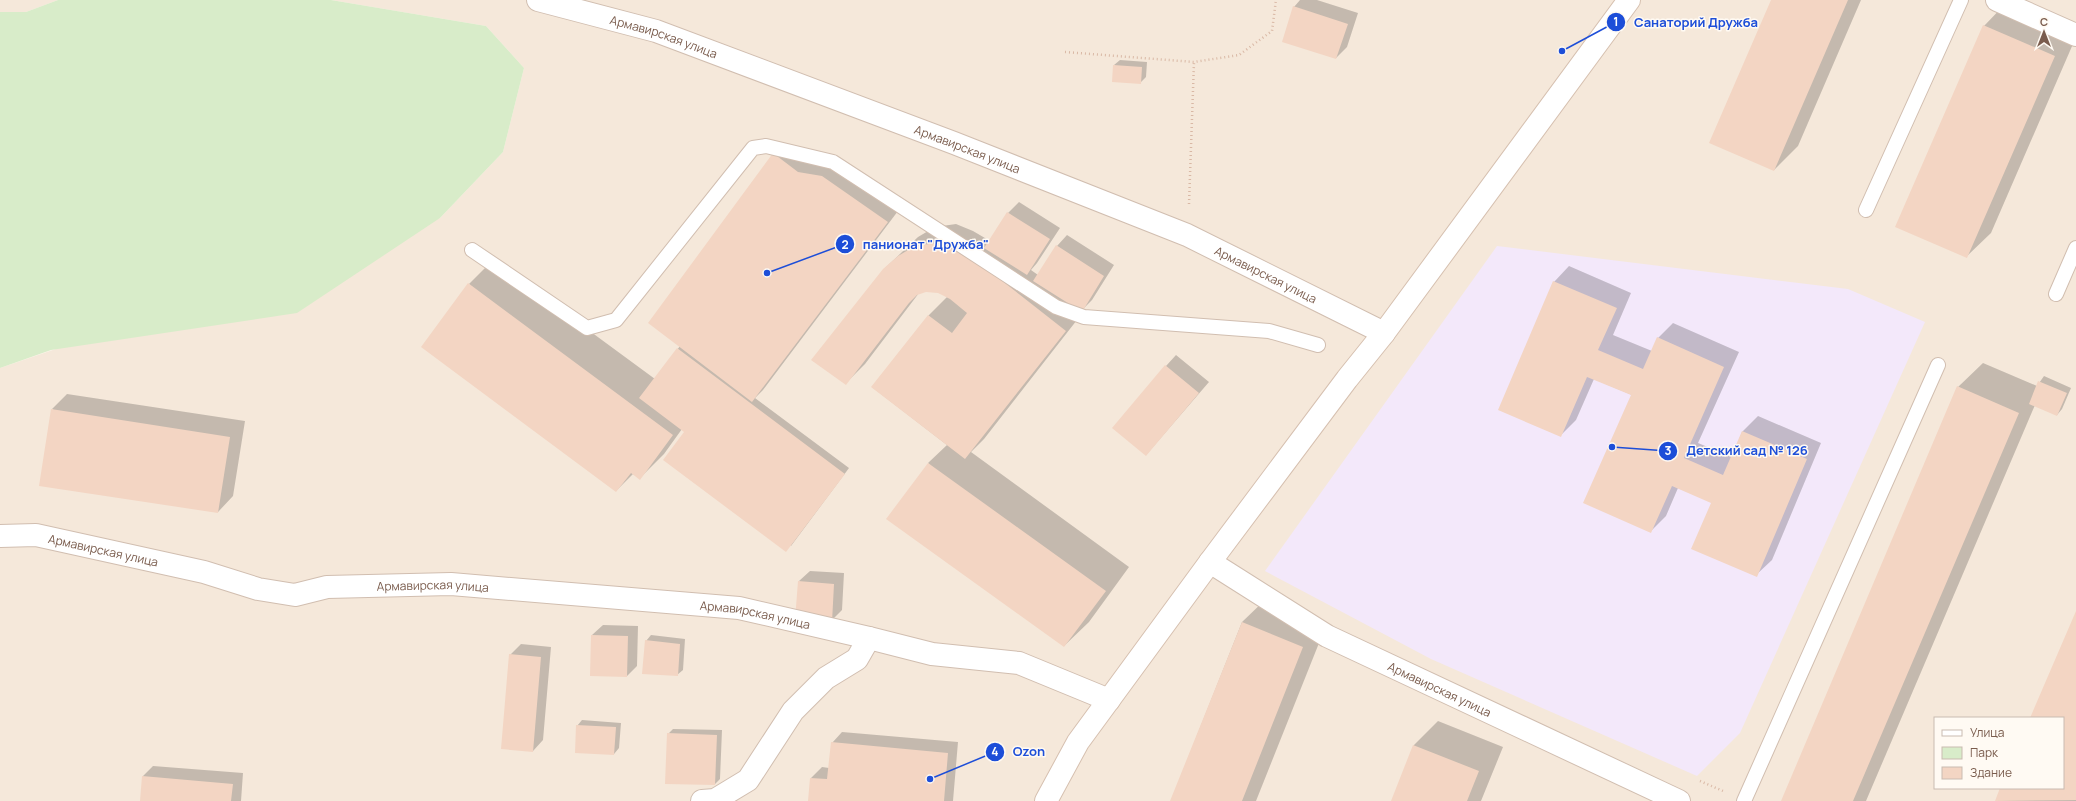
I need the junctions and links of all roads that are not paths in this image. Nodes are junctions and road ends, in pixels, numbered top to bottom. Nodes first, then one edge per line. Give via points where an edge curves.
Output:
1 (538, 0) edge
2 (1629, 0) edge
3 (1962, 0) edge
4 (1997, 0) edge
5 (2076, 35) edge
6 (1866, 210) dead end
7 (2076, 248) edge
8 (472, 250) dead end
9 (2056, 294) dead end
10 (1384, 333) junction
11 (1318, 345) dead end
12 (1938, 365) dead end
13 (0, 536) edge
14 (1210, 562) junction
15 (870, 638) junction
16 (1109, 700) junction
17 (702, 801) edge
18 (1046, 801) edge
19 (1679, 801) edge
20 (1744, 801) edge

1 - 10 street, Армавирская улица via 656,31 1187,235
2 - 10 street
3 - 6 lane
4 - 5 street
7 - 9 lane
8 - 11 lane via 587,328 616,320 753,148 766,146 834,162 1056,307 1084,317 1269,331
10 - 14 street
12 - 20 lane
13 - 15 street, Армавирская улица via 36,535 204,572 258,588 295,594 327,587 451,584 739,608
14 - 16 street
14 - 19 street, Армавирская улица via 1327,636
15 - 16 street, Армавирская улица via 932,654 1019,663
15 - 17 street via 857,659 826,678 793,711 748,780 715,800
16 - 18 street via 1078,742

